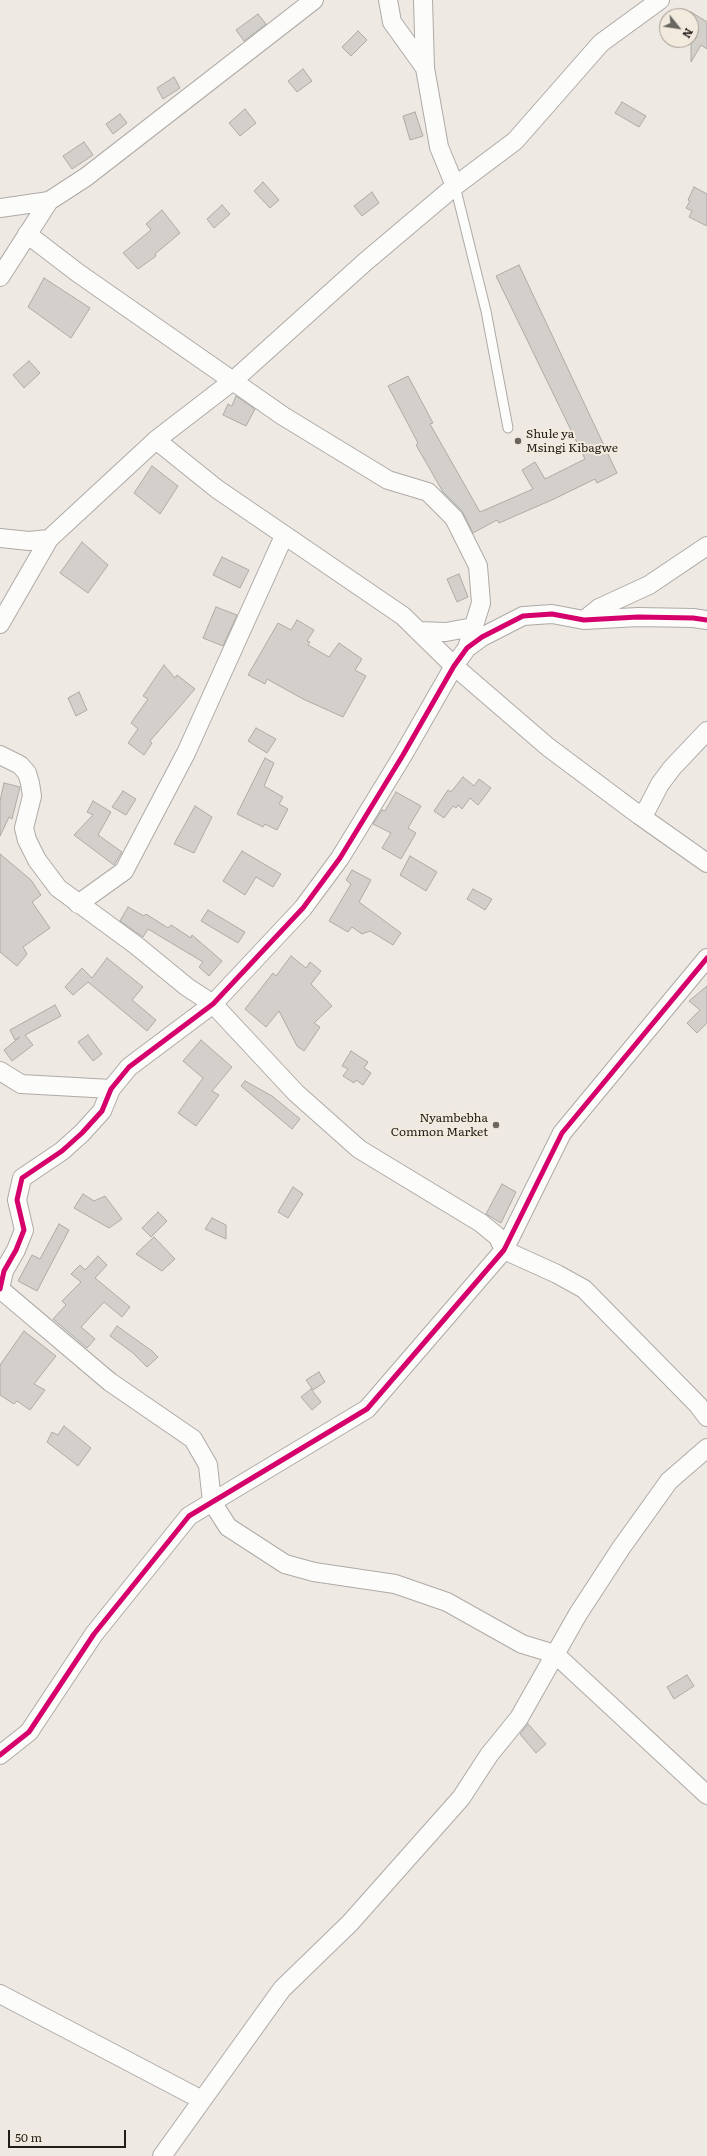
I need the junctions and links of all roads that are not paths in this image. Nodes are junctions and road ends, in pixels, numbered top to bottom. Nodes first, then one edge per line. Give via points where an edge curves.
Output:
1 (314, 0) edge
2 (388, 0) edge
3 (423, 0) edge
4 (660, 0) edge
5 (425, 68) junction
6 (455, 186) junction
7 (49, 202) junction
8 (0, 208) edge
9 (27, 234) junction
10 (0, 277) edge
11 (234, 380) junction
12 (508, 428) dead end
13 (156, 440) junction
14 (284, 536) junction
15 (0, 538) edge
16 (49, 539) junction
17 (707, 546) edge
18 (584, 620) junction
19 (707, 620) edge
20 (0, 624) edge
21 (473, 627) junction
22 (418, 631) junction
23 (467, 648) junction
24 (454, 666) junction
25 (707, 731) edge
26 (0, 755) edge
27 (639, 815) junction
28 (707, 863) edge
29 (78, 904) junction
30 (707, 958) edge
31 (213, 1004) junction
32 (0, 1071) edge
33 (111, 1089) junction
34 (504, 1250) junction
35 (0, 1289) edge
36 (707, 1417) edge
37 (707, 1448) edge
38 (212, 1502) junction
39 (555, 1654) junction
40 (0, 1755) edge
41 (707, 1795) edge
42 (0, 1994) edge
43 (202, 2100) junction
44 (162, 2156) edge

1 - 7 street via 86,177
2 - 5 street via 392,22
3 - 5 street
4 - 6 street via 601,43 516,141
5 - 6 street via 439,147
6 - 11 street via 365,262
6 - 12 lane via 486,311
7 - 8 street
7 - 9 street
9 - 10 street
9 - 11 street via 78,273
11 - 13 street
11 - 21 street via 283,416 388,480 428,492 454,518 478,566 482,603
13 - 14 street via 217,489
13 - 16 street
14 - 22 street via 403,616
14 - 29 street via 186,753 124,871
15 - 16 street
16 - 20 street
17 - 18 street via 649,585 599,608
18 - 19 street via 638,617
18 - 23 street via 552,614 523,616 482,637
21 - 22 street via 446,632
21 - 23 street
22 - 24 street
23 - 24 street
24 - 27 street via 548,747
24 - 31 street via 340,858 303,908
25 - 27 street via 672,768 646,809
26 - 29 street via 20,765 27,774 32,796 24,828 37,860 58,888
27 - 28 street
29 - 31 street
30 - 34 street via 562,1133
31 - 33 street via 129,1067
31 - 34 street via 296,1093 360,1149 481,1223 498,1237
32 - 33 street via 21,1084
33 - 35 street via 102,1111 82,1133 62,1151 22,1178 16,1200 24,1230 4,1271
34 - 36 street via 584,1289
34 - 38 street via 367,1409
35 - 38 street via 110,1382 193,1439 208,1465
37 - 39 street via 669,1481 602,1574
38 - 39 street via 228,1527 285,1564 314,1572 395,1584 447,1602 522,1644
38 - 40 street via 189,1516 94,1634 29,1732
39 - 41 street
39 - 43 street via 519,1718 489,1755 461,1798 350,1923 282,1989
42 - 43 street
43 - 44 street

